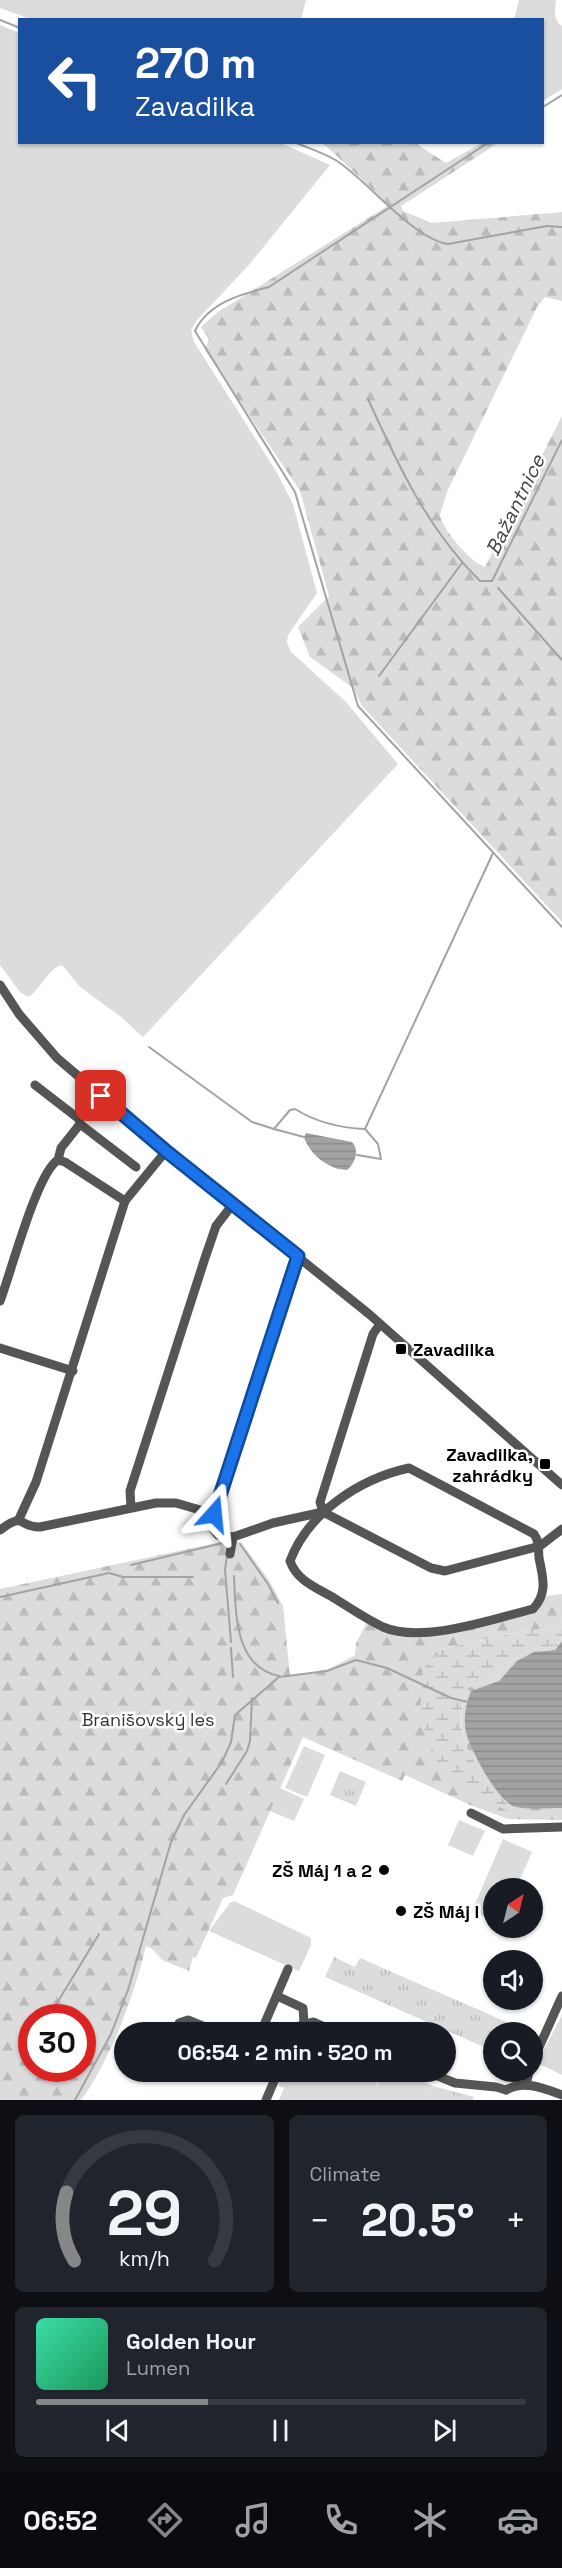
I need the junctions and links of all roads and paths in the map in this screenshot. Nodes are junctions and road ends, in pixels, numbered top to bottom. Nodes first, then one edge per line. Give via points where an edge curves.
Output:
1 (0, 985) edge
2 (35, 1085) dead end
3 (80, 1124) junction
4 (166, 1151) junction
5 (58, 1160) junction
6 (136, 1167) dead end
7 (125, 1201) junction
8 (233, 1204) junction
9 (298, 1256) junction
10 (0, 1301) edge
11 (380, 1324) junction
12 (0, 1348) edge
13 (73, 1371) junction
14 (562, 1485) edge
15 (131, 1507) junction
16 (323, 1512) junction
17 (214, 1514) junction
18 (20, 1520) junction
19 (562, 1529) edge
20 (0, 1530) edge
21 (233, 1537) junction
22 (540, 1546) junction
23 (230, 1554) dead end
24 (471, 1814) dead end
25 (562, 1827) edge
26 (288, 1970) dead end
27 (277, 1996) junction
28 (562, 1996) edge
29 (265, 2022) edge
30 (304, 2022) edge
31 (543, 2038) edge
32 (274, 2082) edge
33 (453, 2082) edge
34 (527, 2082) edge
35 (526, 2085) junction
36 (506, 2090) junction
37 (562, 2095) edge
38 (266, 2100) edge
39 (509, 2100) edge

1 - 4 street via 57,1058
2 - 3 street via 79,1119
3 - 5 street via 61,1148
3 - 6 street
4 - 7 street
4 - 8 street
5 - 7 street
5 - 10 street via 52,1164 34,1199
7 - 13 street
8 - 9 street
8 - 15 street via 216,1226 205,1258 130,1491
9 - 11 street
9 - 17 street
11 - 14 street
11 - 16 street via 373,1334 320,1502
12 - 13 street
13 - 18 street
15 - 17 street via 176,1503
15 - 18 street via 40,1527
16 - 21 street
16 - 22 street via 445,1571
16 - 22 street via 379,1478 409,1468 534,1534
16 - 22 street via 296,1546 290,1561 294,1572 384,1628 410,1632 449,1630 533,1609 545,1584
17 - 21 street via 213,1529 218,1535
18 - 20 street via 13,1520
19 - 22 street
21 - 23 street
24 - 25 street via 502,1829
26 - 27 street
27 - 29 street
27 - 30 street via 303,2008
28 - 31 street
32 - 38 street
33 - 36 street
34 - 35 street
35 - 36 street
35 - 37 street
36 - 39 street

